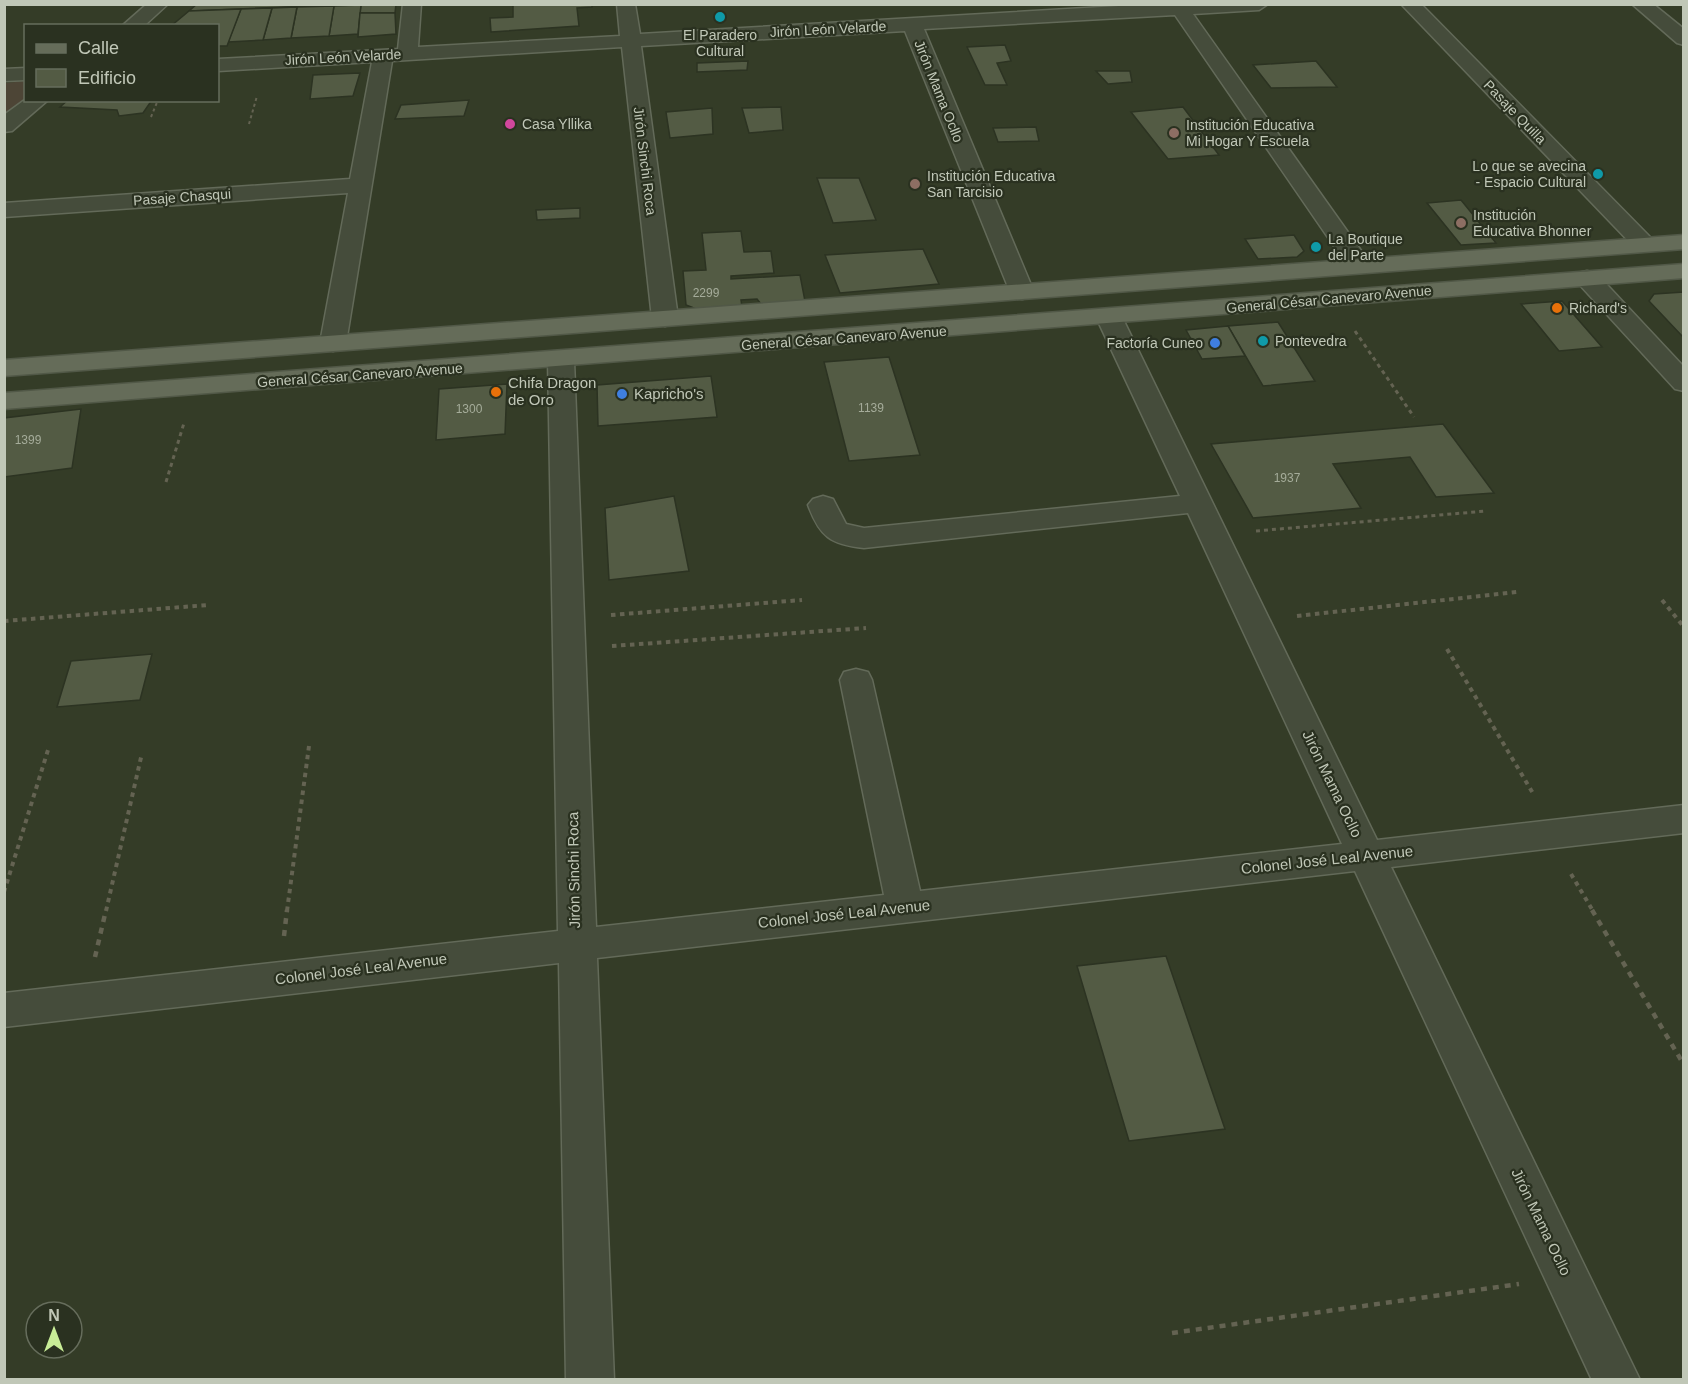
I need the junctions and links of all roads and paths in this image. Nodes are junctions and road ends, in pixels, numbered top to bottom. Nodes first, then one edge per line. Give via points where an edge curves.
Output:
1 (159, 4) edge
2 (412, 4) edge
3 (626, 4) edge
4 (1259, 4) edge
5 (1410, 4) edge
6 (1641, 4) edge
7 (1178, 7) edge
8 (134, 24) edge
9 (912, 24) junction
10 (1683, 39) edge
11 (630, 40) junction
12 (407, 54) junction
13 (383, 55) junction
14 (219, 65) edge
15 (24, 74) edge
16 (4, 75) edge
17 (35, 102) edge
18 (157, 102) edge
19 (151, 117) dead end
20 (4, 126) edge
21 (359, 185) junction
22 (4, 210) edge
23 (1683, 242) edge
24 (1645, 245) junction
25 (1360, 266) junction
26 (1683, 271) edge
27 (1587, 278) junction
28 (1022, 292) junction
29 (1332, 299) junction
30 (1109, 317) junction
31 (665, 318) junction
32 (333, 343) junction
33 (561, 360) junction
34 (4, 368) edge
35 (1683, 383) edge
36 (196, 387) junction
37 (4, 401) edge
38 (1414, 417) dead end
39 (166, 482) dead end
40 (1198, 503) junction
41 (823, 505) dead end
42 (1486, 511) dead end
43 (1213, 535) junction
44 (1517, 592) dead end
45 (802, 600) dead end
46 (1662, 600) dead end
47 (208, 605) dead end
48 (4, 621) edge
49 (1254, 621) junction
50 (1683, 627) edge
51 (866, 628) dead end
52 (568, 634) junction
53 (1447, 649) dead end
54 (856, 680) dead end
55 (309, 746) dead end
56 (48, 750) dead end
57 (142, 753) dead end
58 (1683, 819) edge
59 (1552, 834) junction
60 (1366, 855) junction
61 (4, 892) edge
62 (905, 907) junction
63 (576, 945) junction
64 (278, 979) junction
65 (85, 1000) junction
66 (4, 1010) edge
67 (1683, 1065) edge
68 (1568, 1277) junction
69 (1172, 1333) dead end
70 (590, 1380) edge
71 (1617, 1380) edge

1 - 8 street
2 - 12 street
3 - 11 street, Jirón Sinchi Roca
4 - 7 street, Jirón León Velarde
5 - 24 street, Pasaje Quilla
6 - 10 street
7 - 9 street, Jirón León Velarde
7 - 25 street
9 - 11 street, Jirón León Velarde
9 - 28 street, Jirón Mama Ocllo
11 - 12 street, Jirón León Velarde
11 - 31 street, Jirón Sinchi Roca
12 - 13 street, Jirón León Velarde
13 - 14 street, Jirón León Velarde
13 - 21 street
15 - 16 street
17 - 20 street
18 - 19 path
21 - 22 street, Pasaje Chasqui
21 - 32 street
23 - 24 main road, General César Canevaro Avenue
24 - 25 main road, General César Canevaro Avenue
25 - 28 main road, General César Canevaro Avenue
26 - 27 main road, General César Canevaro Avenue
27 - 29 main road, General César Canevaro Avenue
27 - 35 street
28 - 31 main road, General César Canevaro Avenue
29 - 30 main road, General César Canevaro Avenue
29 - 38 path
30 - 33 main road, General César Canevaro Avenue
30 - 40 street, Jirón Mama Ocllo
31 - 32 main road, General César Canevaro Avenue
32 - 34 main road, General César Canevaro Avenue
33 - 36 main road, General César Canevaro Avenue
33 - 52 street, Jirón Sinchi Roca
36 - 37 main road, General César Canevaro Avenue
36 - 39 path
40 - 41 street via 864,538 844,537 832,530
40 - 43 street, Jirón Mama Ocllo
42 - 43 path
43 - 49 street, Jirón Mama Ocllo
44 - 49 path
45 - 52 path
46 - 50 path
47 - 48 path
49 - 60 street, Jirón Mama Ocllo
51 - 52 path
52 - 63 street, Jirón Sinchi Roca
53 - 59 path
54 - 62 street
55 - 64 path
56 - 61 path
57 - 65 path
58 - 59 street, Colonel José Leal Avenue
59 - 60 street, Colonel José Leal Avenue
59 - 67 path
60 - 62 street, Colonel José Leal Avenue
60 - 68 street, Jirón Mama Ocllo
62 - 63 street, Colonel José Leal Avenue
63 - 64 street, Colonel José Leal Avenue
63 - 70 street, Jirón Sinchi Roca
64 - 65 street, Colonel José Leal Avenue
65 - 66 street, Colonel José Leal Avenue
68 - 69 path
68 - 71 street, Jirón Mama Ocllo

